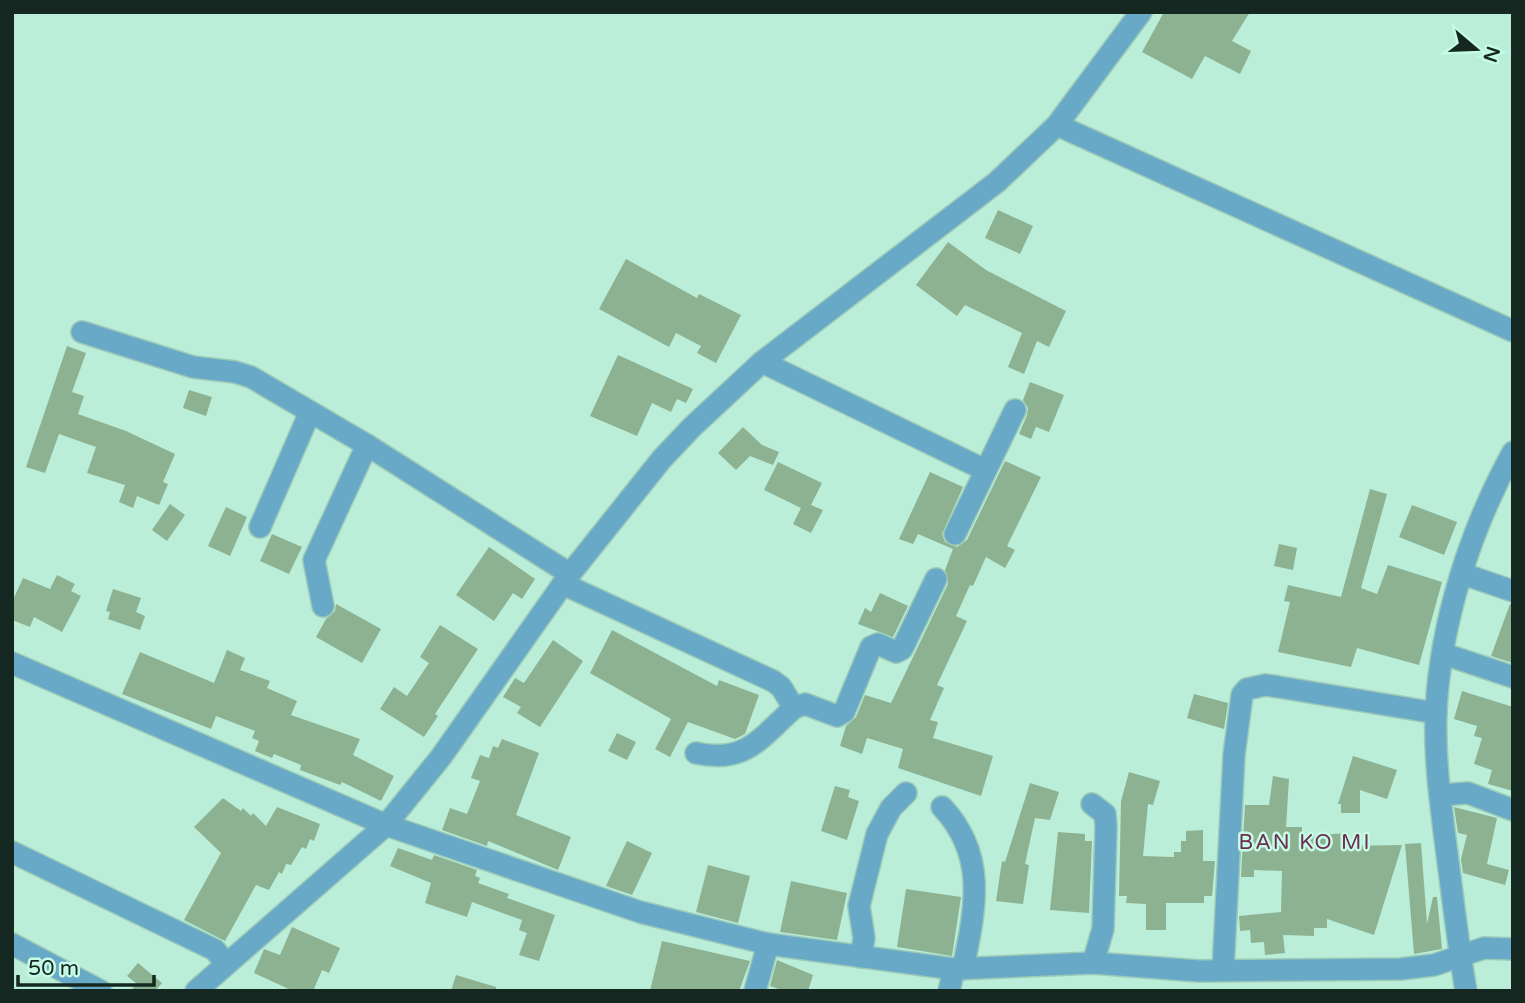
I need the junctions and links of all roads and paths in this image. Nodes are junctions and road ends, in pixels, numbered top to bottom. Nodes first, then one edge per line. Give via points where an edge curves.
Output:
1 (1141, 12) edge
2 (1057, 125) junction
3 (1513, 331) edge
4 (82, 332) dead end
5 (762, 362) junction
6 (1015, 410) dead end
7 (310, 412) junction
8 (367, 445) junction
9 (1513, 452) edge
10 (985, 470) junction
11 (260, 527) dead end
12 (955, 534) dead end
13 (1462, 574) junction
14 (566, 579) junction
15 (936, 579) dead end
16 (1513, 591) edge
17 (323, 606) dead end
18 (1444, 654) junction
19 (12, 663) edge
20 (1513, 677) edge
21 (794, 708) junction
22 (1436, 713) junction
23 (696, 752) dead end
24 (906, 793) dead end
25 (1440, 795) junction
26 (1092, 804) dead end
27 (942, 807) dead end
28 (1513, 810) edge
29 (386, 825) junction
30 (12, 852) edge
31 (12, 944) edge
32 (768, 944) junction
33 (1513, 949) edge
34 (1460, 956) junction
35 (861, 957) junction
36 (1093, 963) junction
37 (226, 964) junction
38 (958, 969) junction
39 (1223, 970) junction
40 (101, 991) edge
41 (196, 991) edge
42 (755, 991) edge
43 (949, 991) edge
44 (1466, 991) edge

1 - 2 street
2 - 3 street
2 - 5 street via 997,182
4 - 7 street via 192,368 251,377
5 - 10 street
5 - 14 street via 661,460
6 - 10 street
7 - 8 street
7 - 11 street
8 - 14 street
8 - 17 street via 314,560
9 - 13 street via 1485,504
10 - 12 street
13 - 16 street
13 - 18 street
14 - 21 street via 773,681
14 - 29 street via 441,757
15 - 21 street via 901,650 878,644 866,654 841,715 805,704
18 - 20 street
18 - 22 street
19 - 29 street
21 - 23 street via 741,753 720,757
22 - 25 street
22 - 39 street via 1279,687 1247,689 1242,695 1234,755
24 - 35 street via 891,808 877,834 859,906 864,938
25 - 28 street via 1468,793
25 - 34 street
26 - 36 street via 1105,814 1106,827 1103,929
27 - 38 street via 965,836 973,863 974,907
29 - 32 street via 640,912
29 - 37 street
30 - 37 street via 215,950
31 - 40 street
32 - 35 street
32 - 42 street
33 - 34 street via 1484,948
34 - 39 street via 1414,968
34 - 44 street
35 - 38 street
36 - 38 street
36 - 39 street
37 - 41 street
38 - 43 street

